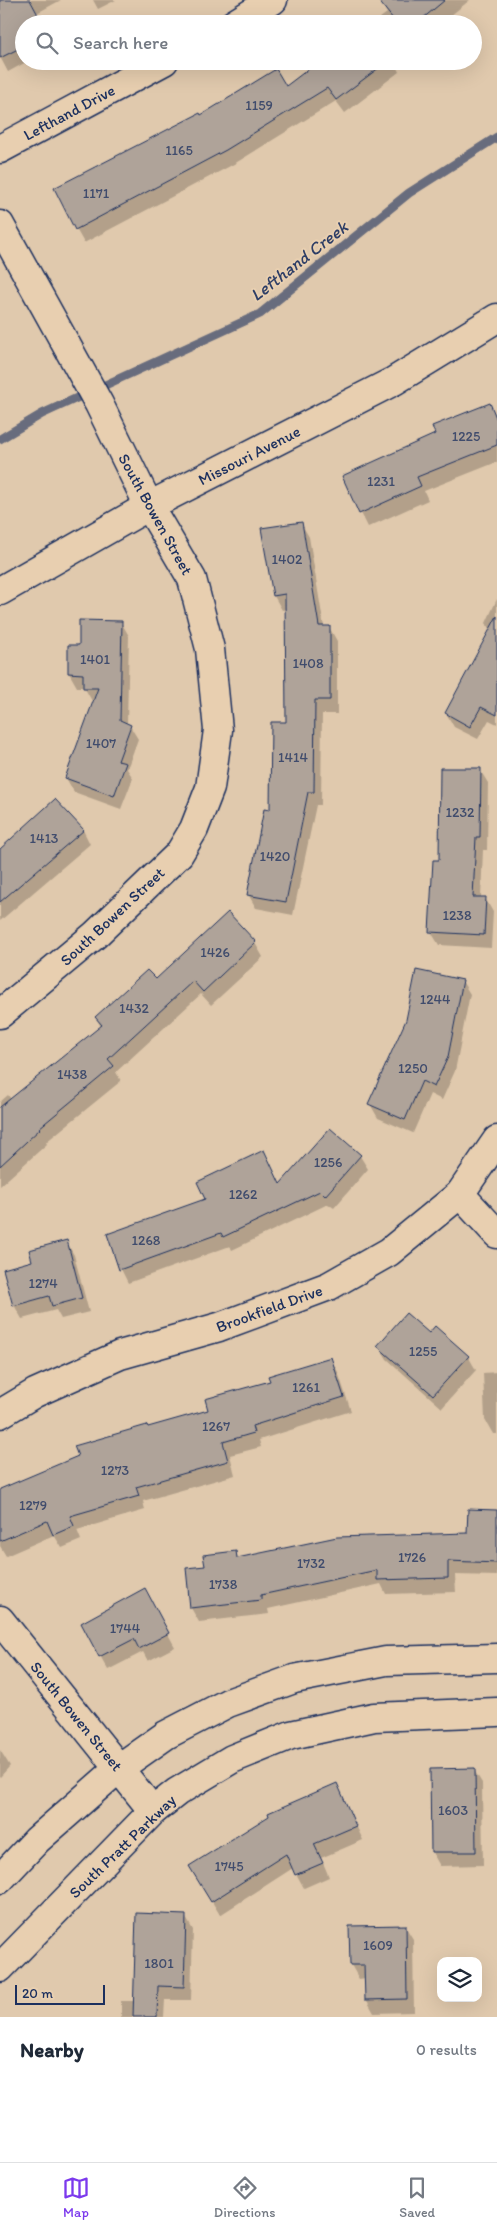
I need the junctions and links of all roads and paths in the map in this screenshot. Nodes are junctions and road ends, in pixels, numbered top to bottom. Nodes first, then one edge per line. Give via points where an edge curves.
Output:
1 (273, 0) edge
2 (249, 15) edge
3 (147, 70) edge
4 (0, 149) edge
5 (0, 225) edge
6 (497, 318) edge
7 (149, 506) junction
8 (0, 592) edge
9 (0, 1014) edge
10 (497, 1140) edge
11 (460, 1194) junction
12 (497, 1234) edge
13 (0, 1414) edge
14 (0, 1620) edge
15 (497, 1658) edge
16 (497, 1712) edge
17 (120, 1768) junction
18 (153, 1811) junction
19 (0, 1879) edge
20 (0, 1968) edge

1 - 2 street
3 - 4 street, Lefthand Drive
5 - 7 street, South Bowen Street via 99,404
6 - 7 street, Missouri Avenue via 394,381
7 - 8 street, Missouri Avenue
7 - 9 street, South Bowen Street via 192,579 210,650 218,730 210,788 194,828 179,854 95,935
10 - 11 street, Brookfield Drive
11 - 12 street
11 - 13 street, Brookfield Drive via 389,1252 329,1286 220,1327 120,1355 35,1393
14 - 17 street, South Bowen Street
15 - 17 street via 386,1661 294,1679 228,1703 166,1735
16 - 18 street, South Pratt Parkway via 374,1717 291,1735 232,1759 177,1792
17 - 18 street, South Bowen Street
17 - 19 street via 37,1840
18 - 20 street, South Pratt Parkway

